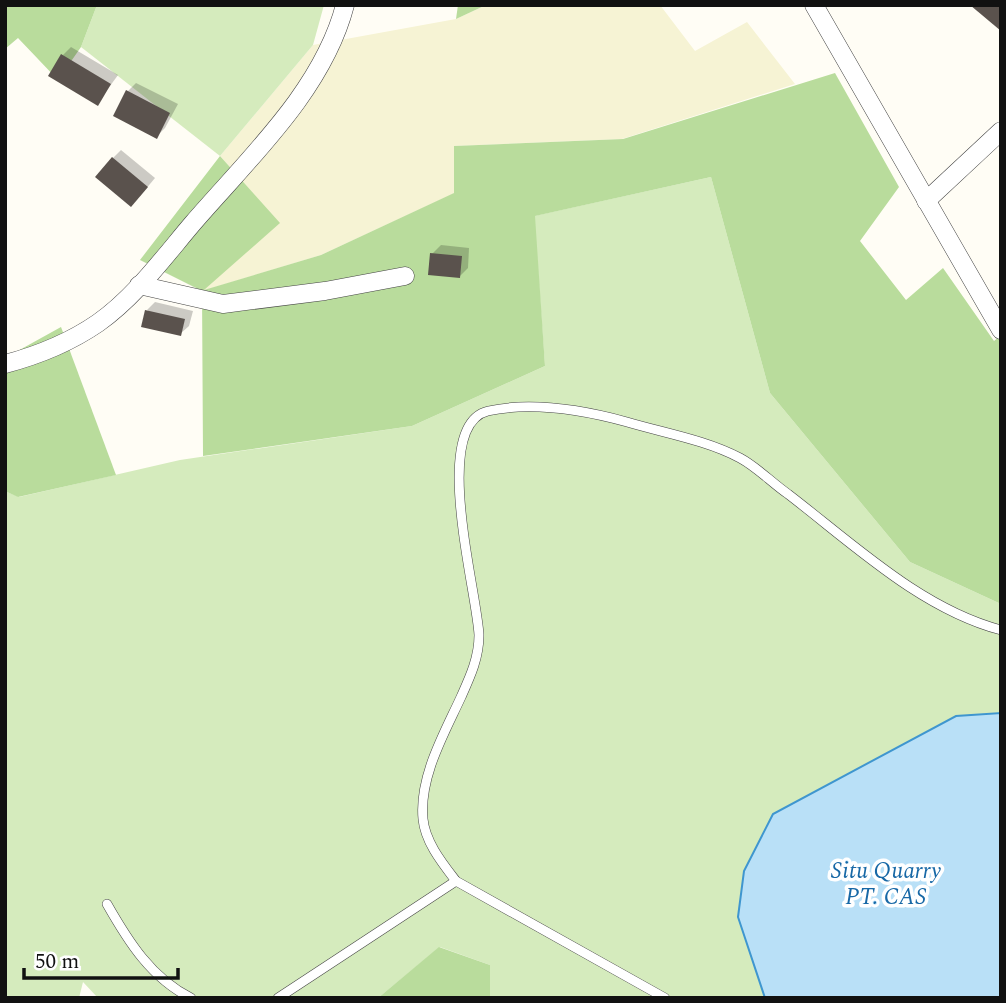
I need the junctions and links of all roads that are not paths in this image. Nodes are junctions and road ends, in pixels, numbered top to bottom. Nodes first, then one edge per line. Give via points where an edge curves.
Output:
1 (345, 5) edge
2 (814, 5) edge
3 (1001, 131) edge
4 (926, 201) junction
5 (405, 276) dead end
6 (139, 285) junction
7 (1001, 330) edge
8 (5, 364) edge
9 (1001, 630) edge
10 (456, 881) junction
11 (107, 904) dead end
12 (191, 998) edge
13 (278, 998) edge
14 (665, 998) edge

1 - 6 street via 331,43 284,117
2 - 4 street
3 - 4 street
4 - 7 street
5 - 6 street via 223,304
6 - 8 street via 100,322 64,344
9 - 10 lane via 954,612 907,584 740,458 590,411 534,407 486,412 471,421 458,453 479,637 475,666 433,757 422,821 436,854
10 - 13 lane
10 - 14 lane
11 - 12 lane via 134,951

